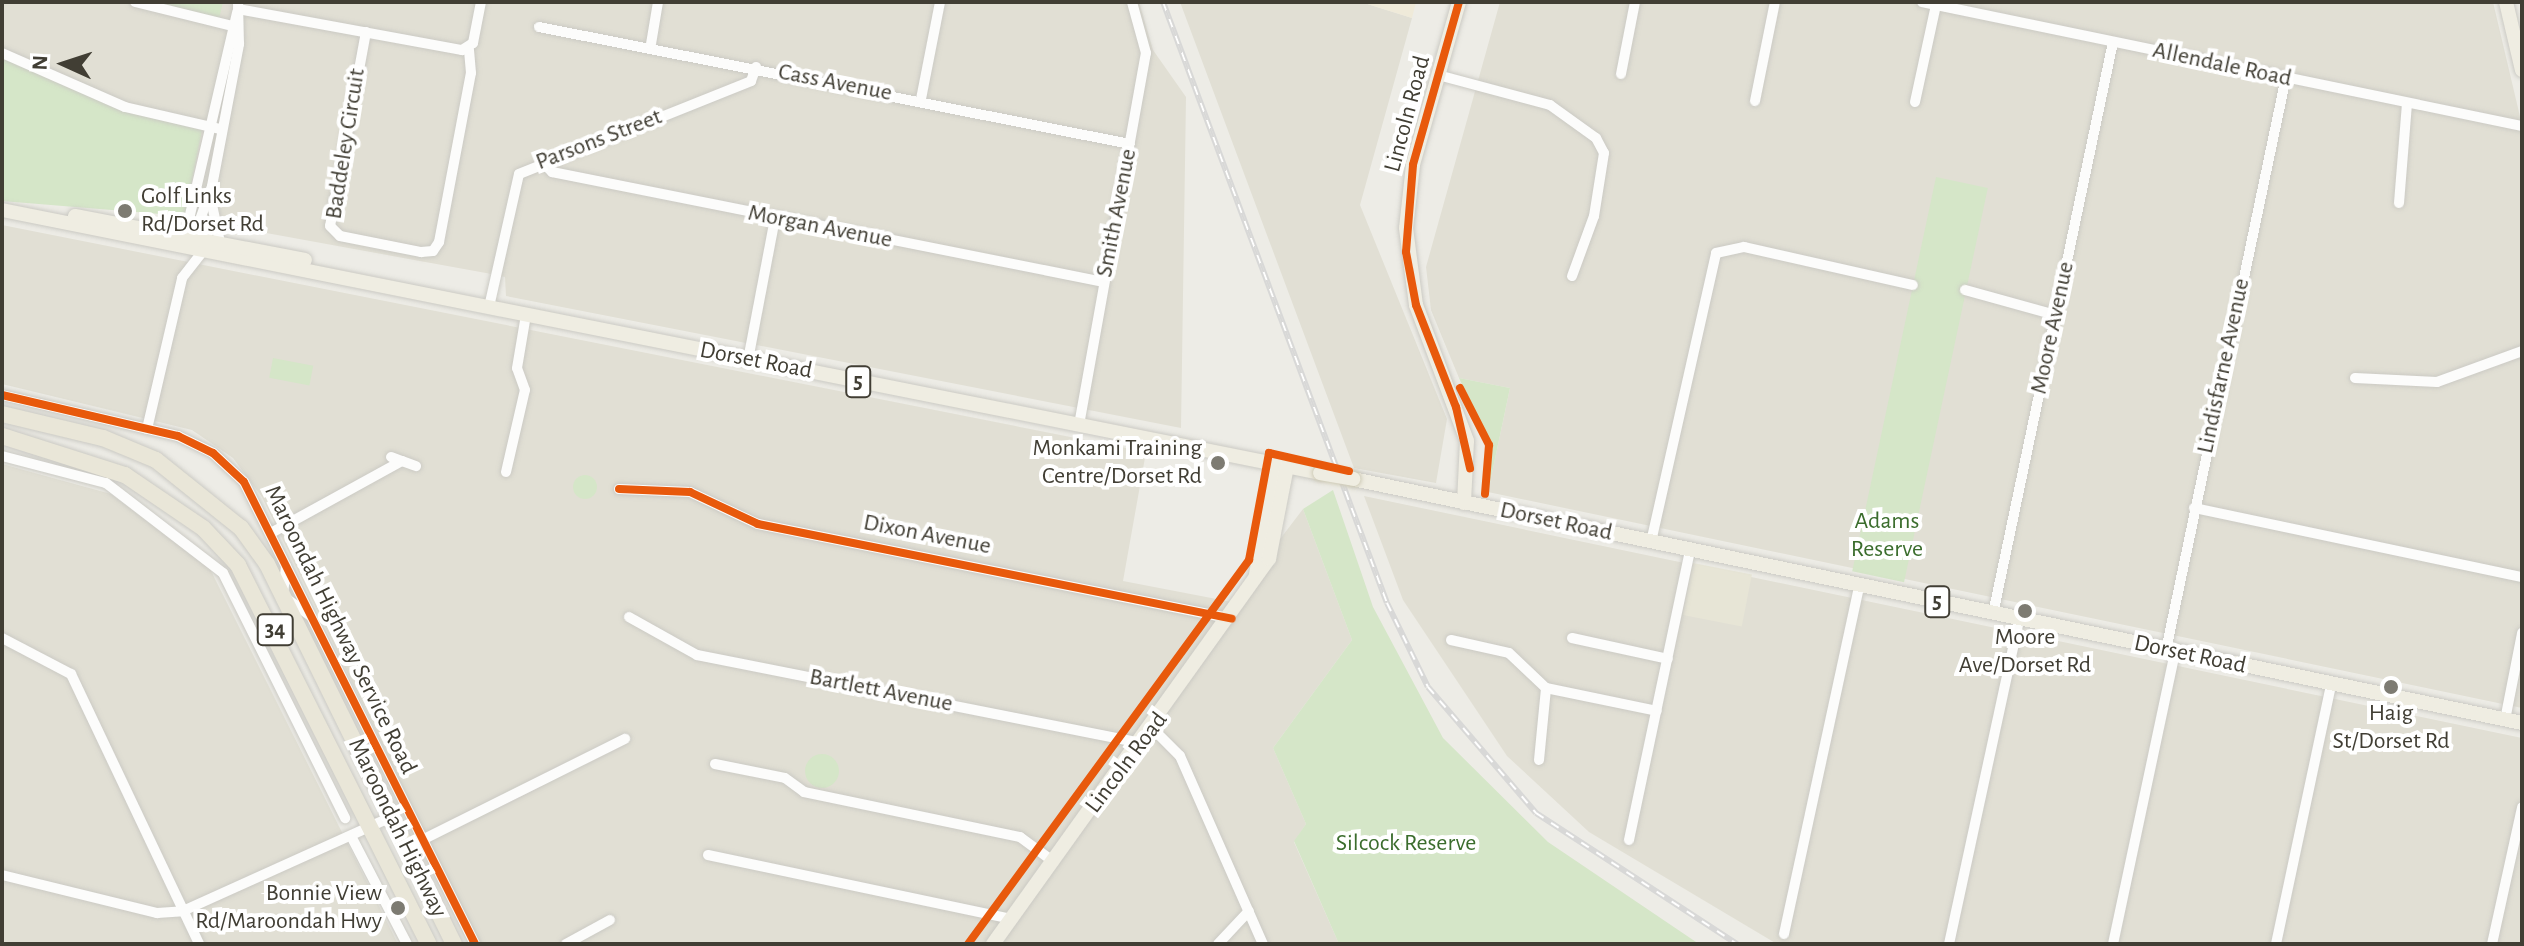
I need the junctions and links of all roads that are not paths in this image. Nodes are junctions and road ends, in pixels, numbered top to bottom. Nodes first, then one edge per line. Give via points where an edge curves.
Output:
1 (135, 2) edge
2 (481, 2) edge
3 (658, 2) edge
4 (940, 2) edge
5 (1132, 2) edge
6 (1459, 2) edge
7 (1635, 2) edge
8 (1775, 2) edge
9 (1922, 2) edge
10 (2506, 2) edge
11 (1936, 5) junction
12 (238, 6) edge
13 (2516, 17) edge
14 (235, 26) junction
15 (539, 27) dead end
16 (366, 32) junction
17 (2113, 42) junction
18 (651, 44) junction
19 (469, 48) junction
20 (2, 53) edge
21 (756, 67) junction
22 (2522, 70) edge
23 (1621, 74) dead end
24 (1438, 75) junction
25 (2285, 82) junction
26 (921, 99) junction
27 (1755, 101) dead end
28 (1915, 102) dead end
29 (2407, 104) junction
30 (2522, 126) edge
31 (208, 127) junction
32 (220, 129) junction
33 (1130, 144) junction
34 (541, 161) junction
35 (212, 186) junction
36 (2399, 203) dead end
37 (2, 210) edge
38 (775, 218) junction
39 (186, 239) junction
40 (213, 243) junction
41 (1572, 276) dead end
42 (182, 278) junction
43 (1104, 282) junction
44 (1913, 285) dead end
45 (1965, 290) dead end
46 (489, 307) junction
47 (526, 315) junction
48 (2055, 315) junction
49 (2522, 351) edge
50 (748, 360) junction
51 (2355, 378) dead end
52 (2, 395) edge
53 (2, 414) edge
54 (1079, 425) junction
55 (147, 429) junction
56 (2, 436) edge
57 (2, 456) edge
58 (391, 457) dead end
59 (402, 461) junction
60 (1281, 465) junction
61 (416, 466) dead end
62 (506, 472) dead end
63 (1318, 472) junction
64 (619, 489) dead end
65 (1284, 500) junction
66 (1464, 503) junction
67 (2194, 508) junction
68 (271, 533) junction
69 (1651, 542) junction
70 (1690, 551) junction
71 (286, 564) junction
72 (2522, 577) edge
73 (1255, 578) junction
74 (1859, 586) junction
75 (283, 596) junction
76 (1993, 614) junction
77 (313, 617) junction
78 (629, 617) dead end
79 (1232, 619) junction
80 (2019, 619) junction
81 (2522, 633) edge
82 (2, 638) edge
83 (1572, 638) dead end
84 (1451, 640) dead end
85 (2170, 651) junction
86 (1668, 659) junction
87 (2331, 685) junction
88 (1546, 688) junction
89 (1657, 711) junction
90 (2505, 720) junction
91 (2522, 723) edge
92 (1153, 729) junction
93 (625, 739) dead end
94 (1143, 743) junction
95 (1539, 760) dead end
96 (715, 764) dead end
97 (333, 793) junction
98 (360, 806) junction
99 (2522, 807) edge
100 (391, 817) junction
101 (345, 818) dead end
102 (371, 826) junction
103 (351, 836) junction
104 (422, 840) junction
105 (1629, 840) dead end
106 (708, 855) dead end
107 (1054, 862) junction
108 (2, 875) edge
109 (183, 911) junction
110 (1249, 911) junction
111 (1012, 919) junction
112 (610, 920) dead end
113 (1784, 934) dead end
114 (199, 944) edge
115 (407, 944) edge
116 (429, 944) edge
117 (454, 944) edge
118 (475, 944) edge
119 (566, 944) edge
120 (993, 944) edge
121 (1218, 944) edge
122 (1263, 944) edge
123 (1949, 944) edge
124 (2113, 944) edge
125 (2276, 944) edge
126 (2492, 944) edge

1 - 14 street
2 - 19 street
3 - 18 street
4 - 26 street
5 - 33 street, Smith Avenue via 1146,53
6 - 24 main road, Lincoln Road
7 - 23 street
8 - 27 street
9 - 11 street, Allendale Road
10 - 13 main road
11 - 17 street, Allendale Road
11 - 28 street
12 - 14 street
12 - 16 street
13 - 22 main road
14 - 31 street
14 - 32 street
15 - 18 street, Cass Avenue
16 - 19 street
16 - 19 street, Baddeley Circuit via 330,226 340,236 421,252 433,251 439,242 471,73
17 - 25 street, Allendale Road
17 - 48 street, Moore Avenue
18 - 21 street, Cass Avenue
20 - 31 street via 125,107
21 - 26 street, Cass Avenue
21 - 34 street, Parsons Street via 751,81
24 - 41 street via 1550,105 1596,138 1604,153 1594,216
24 - 66 main road, Lincoln Road via 1413,165 1406,252 1418,313 1467,441
25 - 29 street, Allendale Road
25 - 67 street, Lindisfarne Avenue
26 - 33 street, Cass Avenue
29 - 30 street, Allendale Road
29 - 36 street
31 - 32 street
31 - 39 street
32 - 35 street
33 - 43 street, Smith Avenue
34 - 38 street, Morgan Avenue via 552,172
34 - 46 street, Parsons Street via 511,186
35 - 39 street
35 - 40 street
37 - 39 main road, Dorset Road / 5
38 - 43 street, Morgan Avenue
38 - 50 street
39 - 40 main road, Dorset Road / 5
39 - 42 street
40 - 42 street
40 - 46 main road, Dorset Road / 5
42 - 55 street
43 - 54 street, Smith Avenue
44 - 69 street via 1744,247 1720,250 1709,264
45 - 48 street
46 - 47 main road, Dorset Road / 5
47 - 50 main road, Dorset Road / 5
47 - 62 street via 517,368 525,390
48 - 76 street, Moore Avenue
49 - 51 street via 2437,382
50 - 54 main road, Dorset Road / 5
52 - 55 street, Maroondah Highway Service Road
53 - 75 highway, Maroondah Highway / 34 via 103,438 180,475 241,528
54 - 60 main road, Dorset Road / 5
55 - 68 street, Maroondah Highway Service Road via 197,443 233,469
56 - 98 highway, Maroondah Highway / 34 via 125,475 203,528 265,609
57 - 97 street via 106,483 214,564 240,602
58 - 59 street
59 - 61 street
59 - 68 street
60 - 63 main road, Dorset Road / 5
60 - 65 main road, Lincoln Road
60 - 73 main road, Lincoln Road
63 - 65 main road
63 - 66 main road, Dorset Road / 5, bridge
64 - 79 street, Dixon Avenue via 690,492 758,524
65 - 73 main road, Lincoln Road via 1269,559
66 - 69 main road, Dorset Road / 5
67 - 72 street
67 - 85 street, Lindisfarne Avenue
68 - 71 street, Maroondah Highway Service Road
69 - 70 main road, Dorset Road / 5
70 - 74 main road, Dorset Road / 5
70 - 86 street
71 - 75 street
71 - 77 street, Maroondah Highway Service Road
73 - 79 main road, Lincoln Road
74 - 76 main road, Dorset Road / 5
74 - 113 street
75 - 77 street
75 - 100 highway, Maroondah Highway / 34
76 - 80 main road, Dorset Road / 5
77 - 104 street, Maroondah Highway Service Road
78 - 94 street, Bartlett Avenue via 697,655
79 - 92 main road, Lincoln Road
80 - 85 main road, Dorset Road / 5
80 - 123 street
81 - 90 street
82 - 109 street via 71,674
83 - 86 street
84 - 88 street via 1509,653
85 - 87 main road, Dorset Road / 5
85 - 124 street, Lindisfarne Avenue
86 - 89 street
87 - 90 main road, Dorset Road / 5
87 - 125 street
88 - 89 street
88 - 95 street
89 - 105 street
90 - 91 main road, Dorset Road / 5
92 - 94 main road, Lincoln Road
92 - 110 street via 1180,756
93 - 104 street
94 - 107 main road, Lincoln Road
96 - 107 street via 785,778 804,792 1020,837
97 - 98 street
97 - 101 street
98 - 102 highway, Maroondah Highway / 34
99 - 126 street
100 - 102 street
100 - 117 highway, Maroondah Highway / 34
102 - 103 street
102 - 116 highway, Maroondah Highway / 34
103 - 109 street
103 - 115 street
104 - 118 street, Maroondah Highway Service Road
106 - 111 street
107 - 111 main road, Lincoln Road
108 - 109 street via 157,913
109 - 114 street
110 - 121 street
110 - 122 street
111 - 120 main road, Lincoln Road
112 - 119 street

